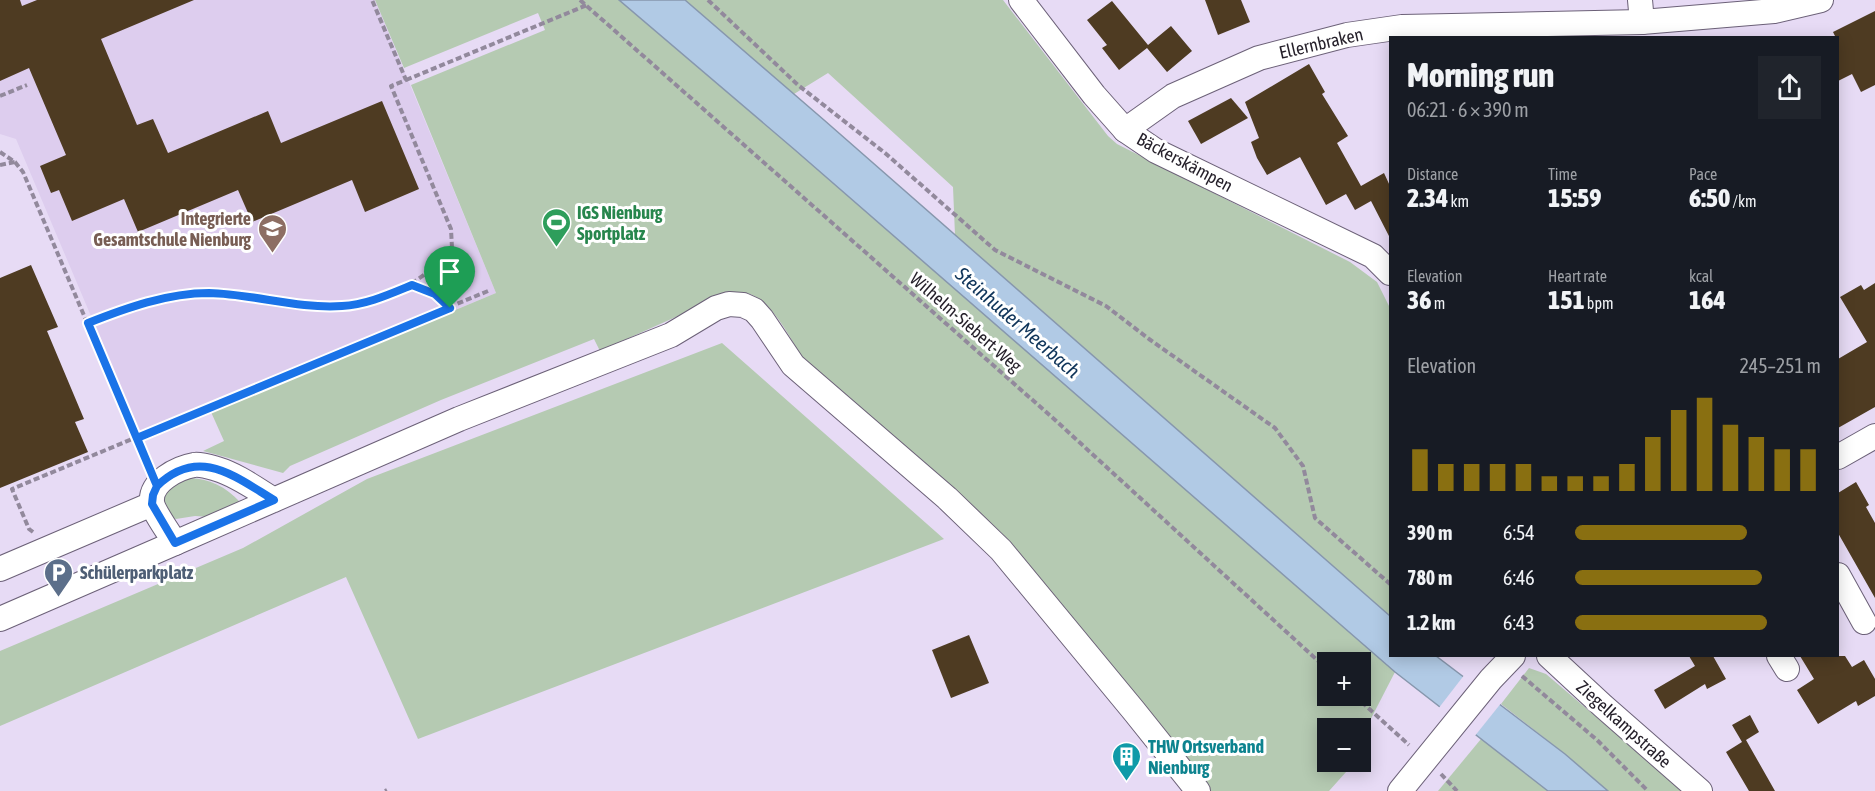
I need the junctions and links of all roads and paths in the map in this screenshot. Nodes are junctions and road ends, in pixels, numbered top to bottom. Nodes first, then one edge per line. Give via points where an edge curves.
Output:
1 (372, 0) edge
2 (580, 0) edge
3 (708, 0) edge
4 (1021, 0) edge
5 (1821, 0) edge
6 (586, 5) junction
7 (1641, 11) edge
8 (406, 81) junction
9 (27, 85) dead end
10 (0, 96) edge
11 (1125, 130) junction
12 (0, 152) edge
13 (15, 162) junction
14 (0, 165) edge
15 (1389, 272) edge
16 (412, 285) junction
17 (488, 291) dead end
18 (450, 308) junction
19 (88, 323) junction
20 (137, 438) junction
21 (1874, 438) edge
22 (1839, 456) edge
23 (155, 495) junction
24 (274, 500) junction
25 (175, 543) junction
26 (51, 547) junction
27 (0, 569) edge
28 (1839, 576) edge
29 (1389, 583) edge
30 (0, 619) edge
31 (1864, 622) dead end
32 (1550, 657) edge
33 (1511, 659) edge
34 (1317, 660) edge
35 (1366, 706) edge
36 (1411, 747) dead end
37 (1198, 791) edge
38 (1400, 791) edge
39 (1648, 791) edge
40 (1701, 791) edge

1 - 8 path
2 - 6 path, Wilhelm-Siebert-Weg
3 - 29 path via 798,85 885,153 995,250 1106,306 1275,428 1303,466 1315,518
4 - 11 street, Bäckerskämpen
5 - 7 street, Ellernbraken via 1774,11
6 - 8 path
6 - 34 path, Wilhelm-Siebert-Weg via 1054,418
7 - 11 street, Ellernbraken via 1347,34 1259,58 1173,96
8 - 16 path via 391,86 451,229 452,248
9 - 10 path
11 - 15 street, Bäckerskämpen via 1156,151 1351,244
12 - 13 path
13 - 14 path
13 - 19 path via 23,172
16 - 18 path via 435,294
16 - 19 path via 344,306 307,306 207,293 127,308
17 - 18 path
18 - 20 path
19 - 20 path
20 - 23 path
20 - 26 path via 12,489 29,529
21 - 22 street
23 - 24 street via 166,477 196,465 237,477
23 - 25 street
23 - 26 street
24 - 25 street
24 - 37 street via 459,419 672,335 716,308 743,305 762,319 793,365 1002,550
25 - 30 street
26 - 27 street
28 - 31 street
32 - 40 street, Ziegelkampstraße
33 - 38 street
33 - 39 path via 1519,673 1597,740
35 - 36 path

